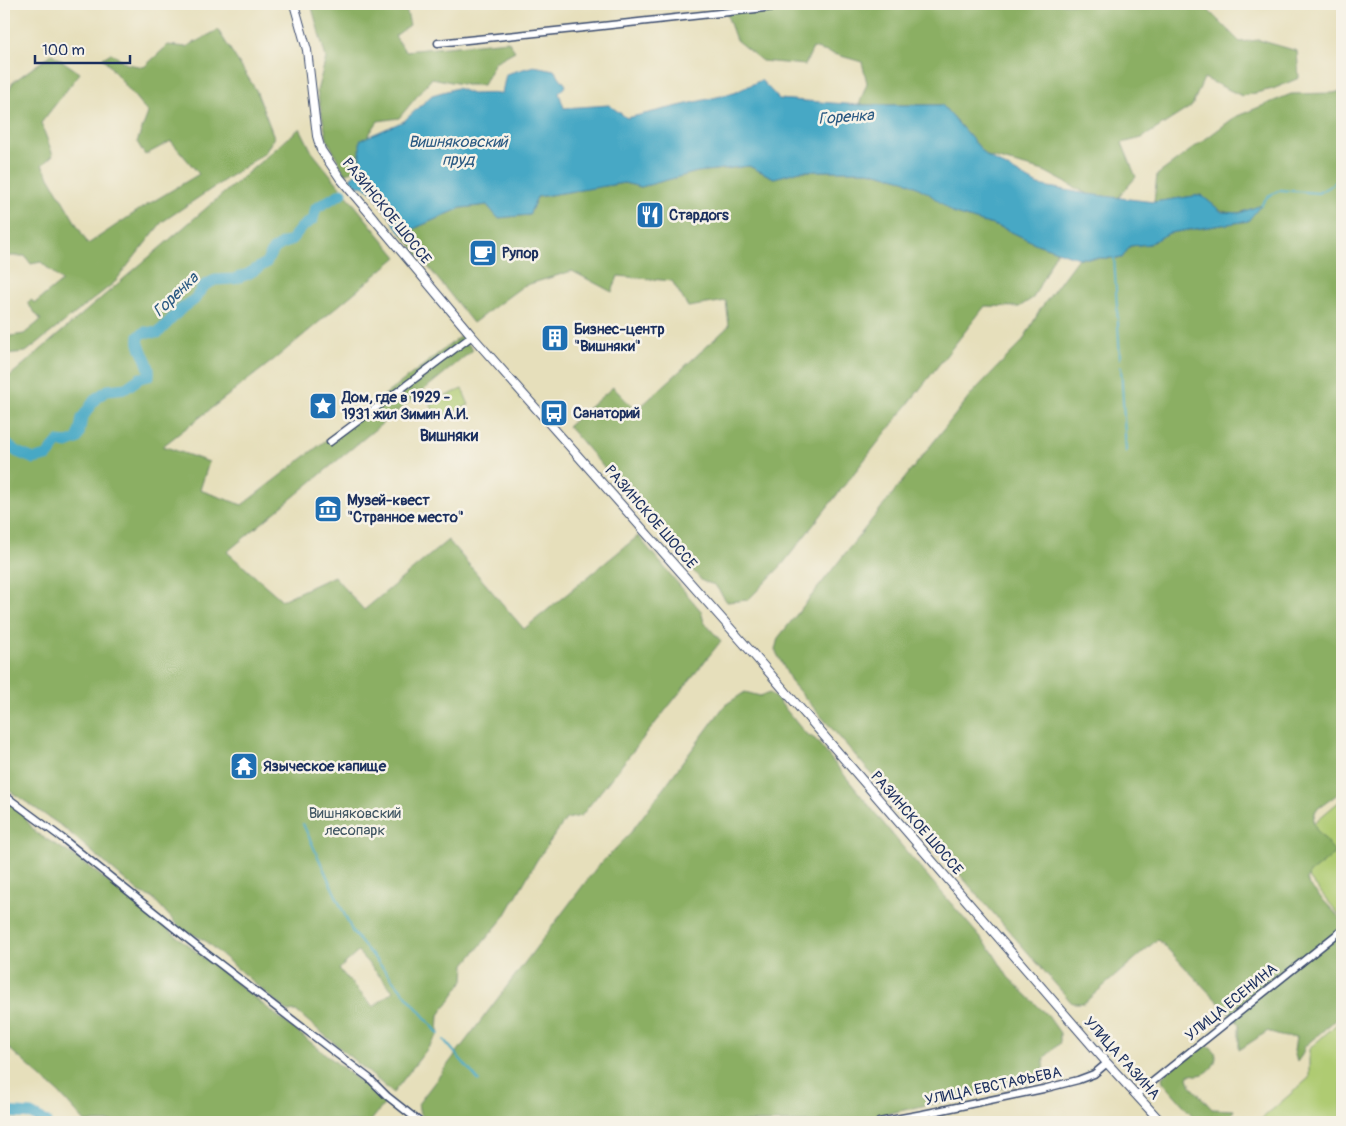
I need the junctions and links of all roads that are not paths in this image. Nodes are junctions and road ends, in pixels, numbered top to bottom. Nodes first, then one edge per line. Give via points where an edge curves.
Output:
1 (294, 4) edge
2 (718, 4) edge
3 (800, 4) edge
4 (719, 13) junction
5 (438, 43) dead end
6 (472, 336) junction
7 (330, 442) dead end
8 (4, 795) edge
9 (1342, 930) edge
10 (1063, 1012) joint
11 (1108, 1063) junction
12 (1136, 1095) junction
13 (923, 1114) junction
14 (420, 1122) edge
15 (879, 1122) edge
16 (924, 1122) edge
17 (1160, 1122) edge

1 - 6 main road, РАЗИНСКОЕ ШОССЕ via 306,50 321,150 340,178
2 - 4 street
3 - 4 street
4 - 5 street
6 - 7 street
6 - 10 main road, РАЗИНСКОЕ ШОССЕ
8 - 14 street via 370,1078
9 - 12 street, УЛИЦА ЕСЕНИНА
10 - 11 main road, УЛИЦА РАЗИНА
11 - 12 main road, УЛИЦА РАЗИНА
11 - 13 street, УЛИЦА ЕВСТАФЬЕВА via 1094,1074 1078,1080
12 - 17 main road, УЛИЦА РАЗИНА
13 - 15 street, УЛИЦА ЕВСТАФЬЕВА
13 - 16 street

